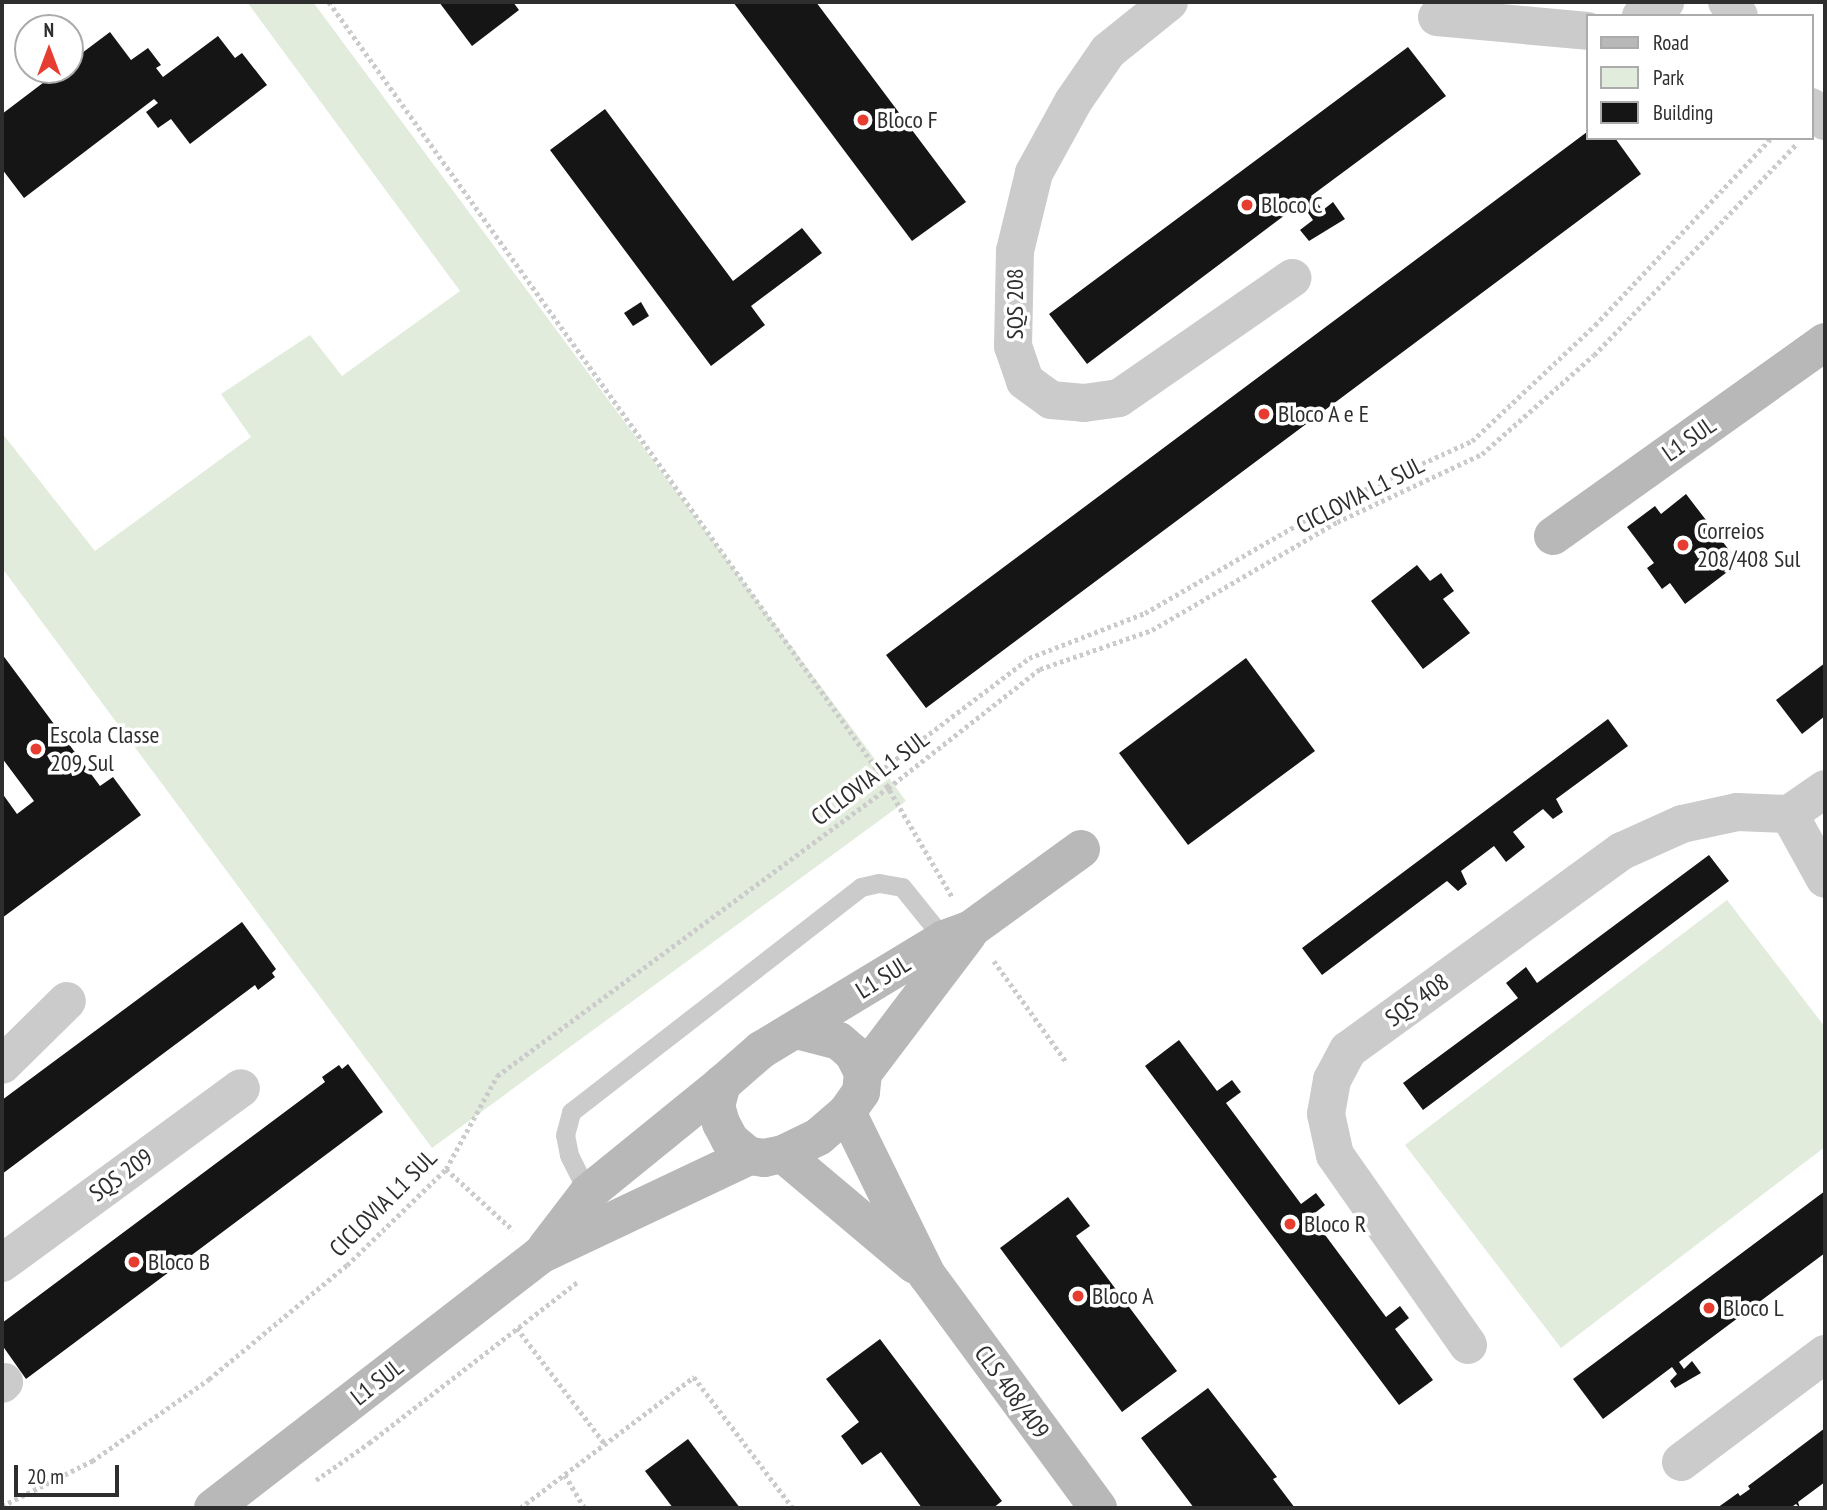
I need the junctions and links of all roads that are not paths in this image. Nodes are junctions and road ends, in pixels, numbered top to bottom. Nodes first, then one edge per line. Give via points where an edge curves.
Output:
1 (1665, 2) edge
2 (1163, 3) edge
3 (1644, 14) edge
4 (1437, 17) dead end
5 (1586, 31) edge
6 (1292, 278) dead end
7 (1825, 342) edge
8 (1553, 536) dead end
9 (1825, 789) edge
10 (1789, 814) junction
11 (1081, 849) dead end
12 (1825, 879) edge
13 (957, 934) junction
14 (67, 1001) dead end
15 (797, 1030) junction
16 (8, 1048) edge
17 (863, 1073) junction
18 (722, 1084) junction
19 (241, 1087) dead end
20 (847, 1112) junction
21 (766, 1155) junction
22 (588, 1194) junction
23 (540, 1255) junction
24 (2, 1263) edge
25 (927, 1275) junction
26 (1468, 1345) dead end
27 (1825, 1354) edge
28 (1681, 1462) dead end
29 (213, 1508) edge
30 (1098, 1508) edge

1 - 3 street
2 - 6 street, SQS 208 via 1108,51 1034,173 1016,251 1013,346 1025,382 1051,400 1119,398
4 - 5 street
7 - 8 street, L1 SUL
9 - 10 street
10 - 12 street
10 - 26 street, SQS 408 via 1737,812 1693,822 1622,851 1348,1050 1332,1080 1326,1114 1335,1156
11 - 13 street, L1 SUL
13 - 15 street, L1 SUL
13 - 17 street, L1 SUL
13 - 22 lane via 902,887 879,883 861,887 570,1112 565,1135 569,1155
14 - 16 street
15 - 17 street via 839,1041 853,1053
15 - 18 street via 761,1050
17 - 20 street via 861,1092
18 - 21 street via 716,1106 730,1140
18 - 22 street, L1 SUL
19 - 24 street, SQS 209
20 - 21 street via 818,1137
20 - 25 street, CLS 408/409
21 - 23 street, L1 SUL
21 - 25 street, CLS 408/409
22 - 23 street, L1 SUL
23 - 29 street, L1 SUL
25 - 30 street, CLS 408/409
27 - 28 street

